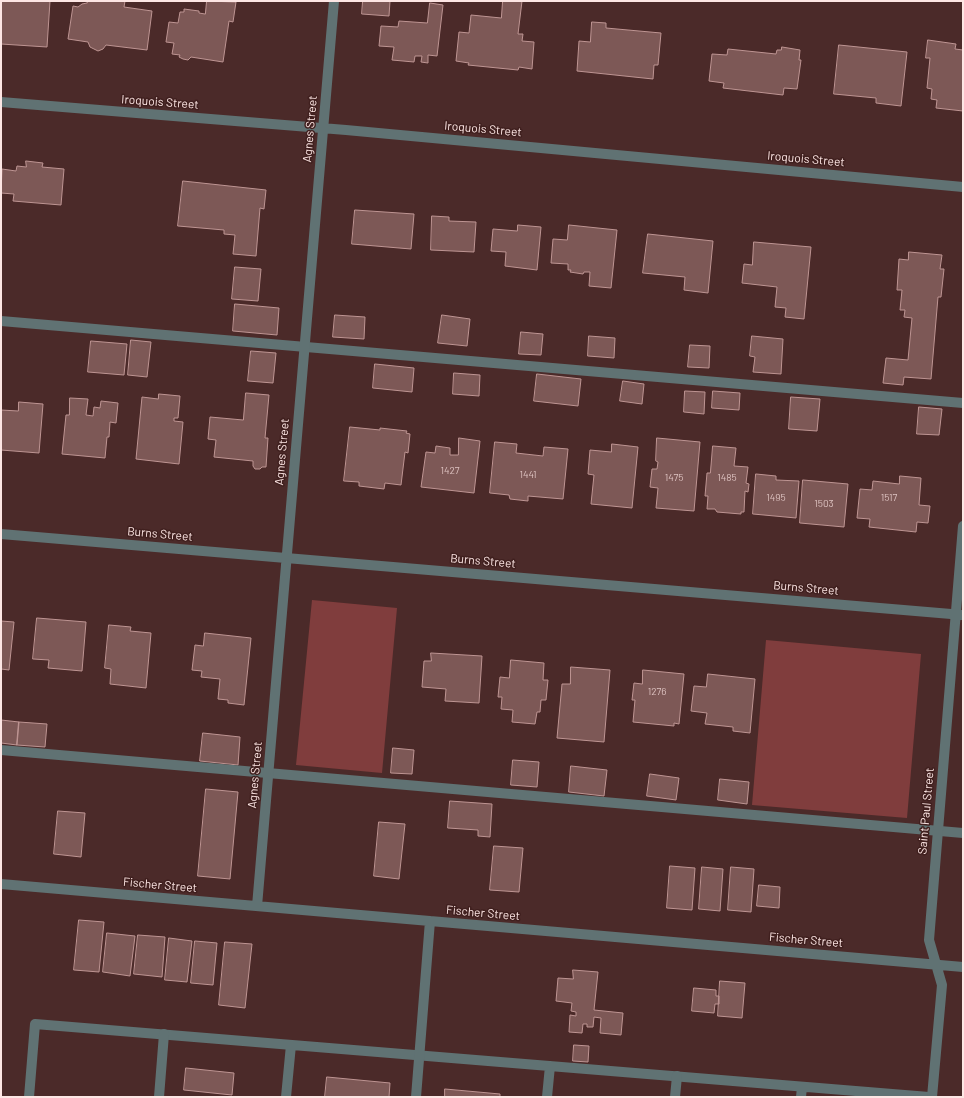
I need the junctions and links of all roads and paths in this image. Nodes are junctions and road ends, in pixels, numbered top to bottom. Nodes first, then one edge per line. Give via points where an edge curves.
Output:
1 (334, 1) edge
2 (1, 102) edge
3 (323, 128) junction
4 (963, 187) edge
5 (1, 321) edge
6 (304, 347) junction
7 (963, 403) edge
8 (963, 526) edge
9 (1, 534) edge
10 (286, 557) junction
11 (959, 614) edge
12 (1, 750) edge
13 (268, 774) junction
14 (938, 831) junction
15 (963, 833) edge
16 (1, 884) edge
17 (257, 906) junction
18 (430, 921) junction
19 (936, 965) junction
20 (963, 967) edge
21 (164, 1034) junction
22 (291, 1045) junction
23 (419, 1055) junction
24 (550, 1066) junction
25 (677, 1076) junction
26 (802, 1092) edge
27 (29, 1097) edge
28 (159, 1097) edge
29 (286, 1097) edge
30 (416, 1097) edge
31 (547, 1097) edge
32 (676, 1097) edge
33 (931, 1097) edge

1 - 3 street, Agnes Street
2 - 3 street, Iroquois Street
3 - 4 street, Iroquois Street
3 - 6 street, Agnes Street
5 - 6 street
6 - 7 street
6 - 10 street, Agnes Street
8 - 11 street, Saint Paul Street
9 - 10 street, Burns Street
10 - 11 street, Burns Street
10 - 13 street, Agnes Street
11 - 14 street, Saint Paul Street
12 - 13 street
13 - 14 street
13 - 17 street, Agnes Street
14 - 15 street
14 - 19 street, Saint Paul Street via 929,940
16 - 17 street, Fischer Street
17 - 18 street, Fischer Street
18 - 19 street, Fischer Street
18 - 23 street
19 - 20 street, Fischer Street
19 - 33 street, Saint Paul Street via 942,985
21 - 22 street
21 - 27 street via 36,1024
21 - 28 street
22 - 23 street
22 - 29 street
23 - 24 street
23 - 30 street
24 - 25 street
24 - 31 street
25 - 26 street
25 - 32 street
26 - 33 street

